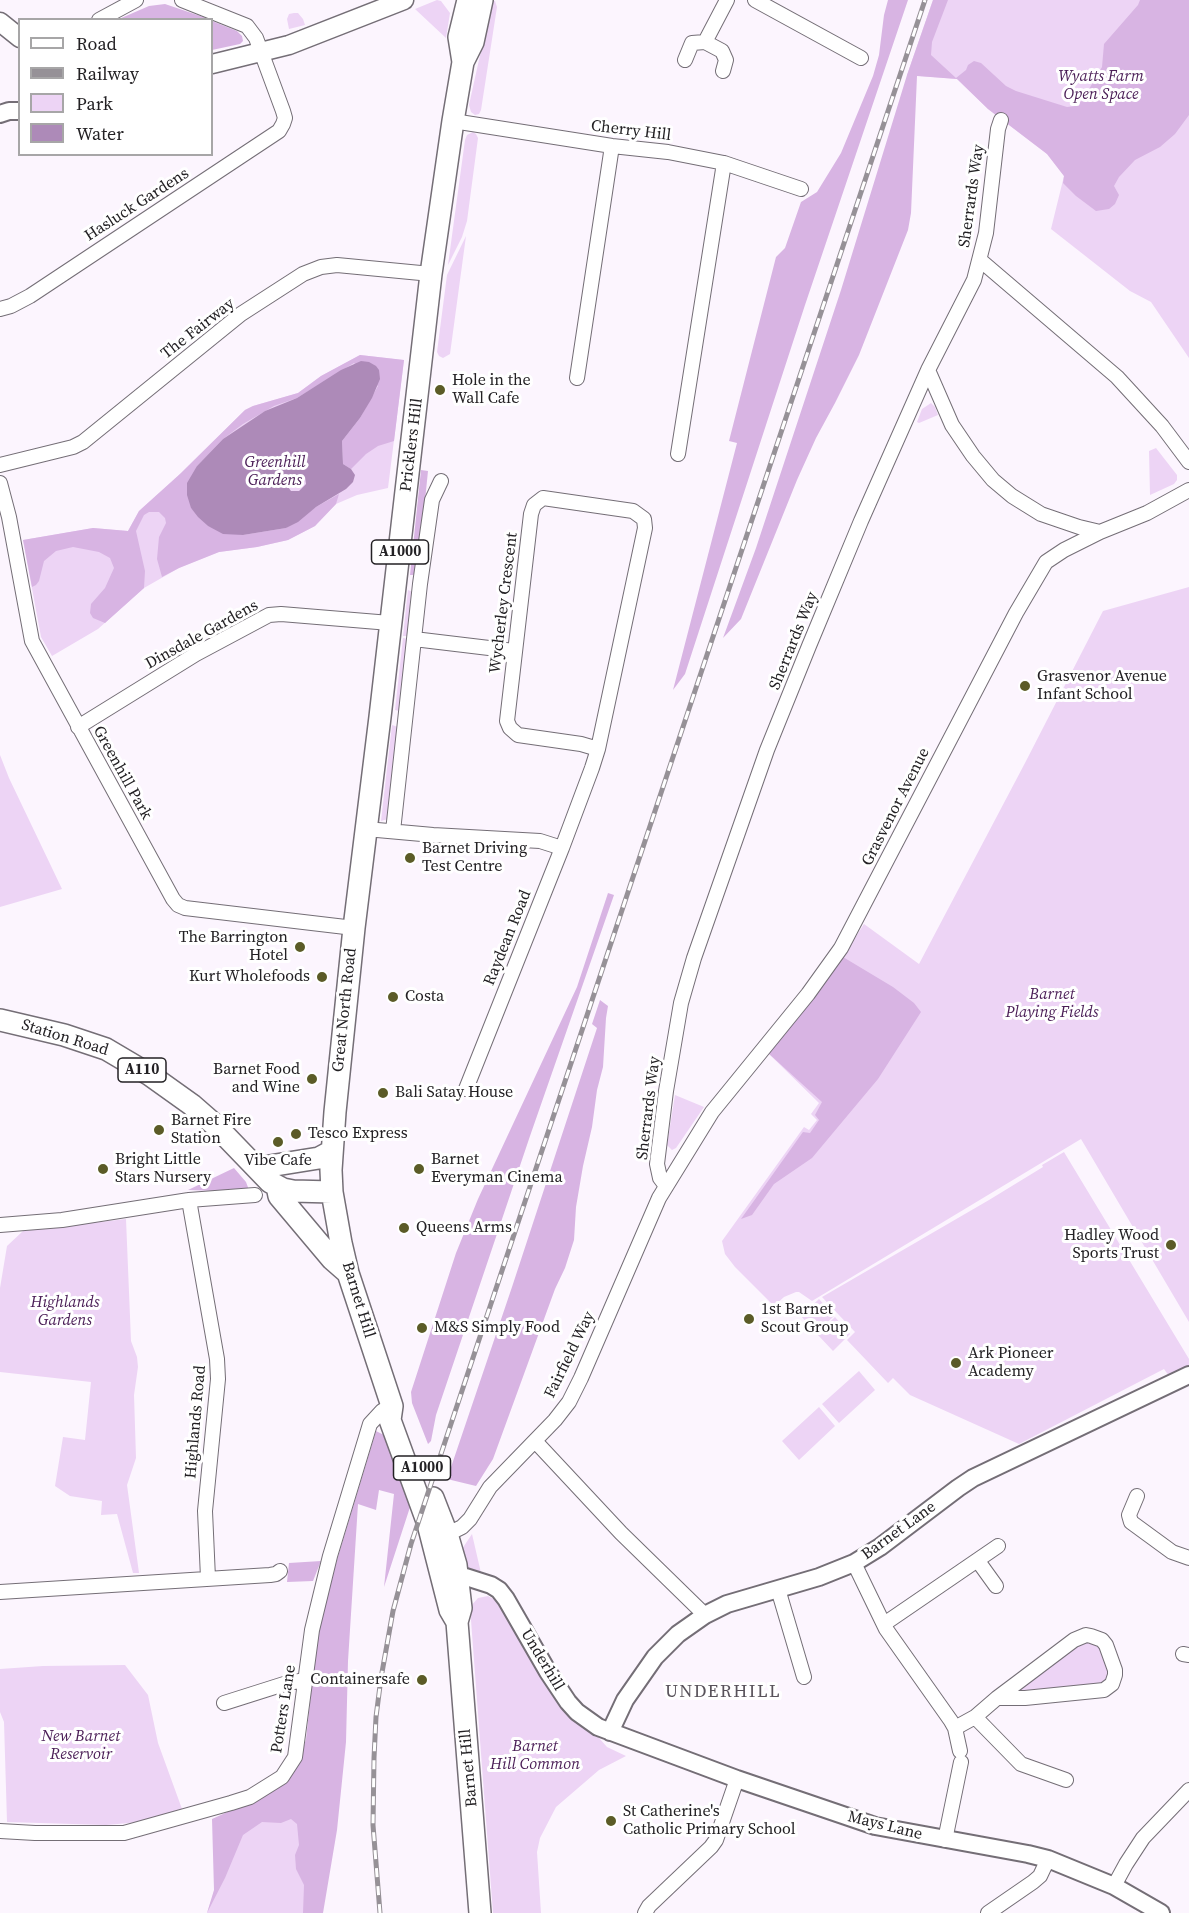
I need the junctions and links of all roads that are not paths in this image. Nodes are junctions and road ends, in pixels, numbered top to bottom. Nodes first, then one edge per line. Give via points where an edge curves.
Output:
1 (136, 0) edge
2 (182, 0) edge
3 (404, 0) edge
4 (468, 0) edge
5 (482, 0) edge
6 (727, 0) edge
7 (754, 0) edge
8 (103, 18) edge
9 (0, 22) edge
10 (18, 36) edge
11 (705, 42) junction
12 (261, 52) junction
13 (861, 58) dead end
14 (685, 60) dead end
15 (464, 62) junction
16 (213, 64) edge
17 (723, 71) dead end
18 (1001, 120) dead end
19 (453, 121) junction
20 (612, 146) junction
21 (724, 163) junction
22 (801, 189) dead end
23 (980, 260) junction
24 (431, 274) junction
25 (0, 309) edge
26 (928, 370) junction
27 (577, 378) dead end
28 (678, 454) dead end
29 (1189, 462) edge
30 (0, 465) edge
31 (441, 481) dead end
32 (0, 483) edge
33 (1189, 490) edge
34 (4, 519) edge
35 (644, 519) joint
36 (1100, 532) junction
37 (396, 581) junction
38 (420, 584) junction
39 (390, 623) junction
40 (414, 639) junction
41 (514, 651) junction
42 (380, 717) junction
43 (405, 719) junction
44 (78, 727) junction
45 (598, 749) junction
46 (366, 829) junction
47 (393, 831) junction
48 (562, 848) junction
49 (354, 928) junction
50 (0, 1020) edge
51 (466, 1089) dead end
52 (332, 1151) junction
53 (257, 1168) junction
54 (277, 1186) junction
55 (666, 1186) junction
56 (333, 1192) junction
57 (255, 1195) dead end
58 (189, 1200) junction
59 (0, 1225) edge
60 (348, 1272) junction
61 (1189, 1376) edge
62 (392, 1406) junction
63 (535, 1441) junction
64 (1137, 1496) dead end
65 (438, 1537) junction
66 (998, 1546) dead end
67 (1189, 1558) edge
68 (978, 1561) junction
69 (854, 1563) junction
70 (280, 1571) dead end
71 (208, 1578) junction
72 (453, 1586) junction
73 (996, 1586) dead end
74 (778, 1589) junction
75 (0, 1592) edge
76 (705, 1616) junction
77 (884, 1624) junction
78 (804, 1677) dead end
79 (306, 1680) junction
80 (997, 1698) junction
81 (224, 1703) dead end
82 (975, 1717) junction
83 (955, 1728) junction
84 (610, 1732) junction
85 (737, 1779) junction
86 (1066, 1780) dead end
87 (1189, 1790) edge
88 (0, 1831) edge
89 (945, 1840) junction
90 (1048, 1859) junction
91 (1114, 1886) junction
92 (480, 1913) edge
93 (645, 1913) edge
94 (988, 1913) edge
95 (1161, 1913) edge

1 - 8 street
2 - 12 street, Hasluck Gardens via 247,26
3 - 12 main road
4 - 15 main road, Pricklers Hill / A1000 via 459,37
5 - 15 main road, Pricklers Hill / A1000 via 473,42
6 - 11 street
7 - 13 street
9 - 10 main road
11 - 14 street via 692,43
11 - 17 street via 722,51 726,60
12 - 16 main road
12 - 25 street, Hasluck Gardens via 285,118 279,131 30,296
15 - 19 main road, Pricklers Hill / A1000
18 - 23 street, Sherrards Way
19 - 20 street, Cherry Hill
19 - 24 main road, Pricklers Hill / A1000
20 - 21 street, Cherry Hill
20 - 27 street
21 - 22 street, Cherry Hill
21 - 28 street
23 - 26 street, Sherrards Way via 974,280
23 - 29 street via 1117,377
24 - 30 street, The Fairway via 337,265 303,274 241,314 83,442
24 - 37 main road, Pricklers Hill / A1000
26 - 36 street via 952,425 993,480 1041,514
26 - 55 street, Sherrards Way via 771,740 694,958 681,1003 666,1090 657,1164
31 - 38 street via 432,500
32 - 34 street, Greenhill Park
33 - 36 street, Grasvenor Avenue
34 - 44 street, Greenhill Park via 32,640
35 - 41 street, Wycherley Crescent via 633,511 549,498 536,502 531,514
35 - 45 street, Raydean Road via 645,532
36 - 55 street, Grasvenor Avenue via 1046,562 841,948 712,1112
37 - 38 street
37 - 39 main road, Pricklers Hill / A1000
38 - 40 street
39 - 42 main road, Pricklers Hill / A1000
39 - 44 street, Dinsdale Gardens via 269,615 196,654
40 - 41 street
40 - 43 street
41 - 45 street, Wycherley Crescent via 507,716 513,731 522,736
42 - 43 street
42 - 46 main road, Pricklers Hill / A1000
43 - 47 street
44 - 49 street, Greenhill Park via 178,905
45 - 48 street, Raydean Road
46 - 47 street
46 - 49 main road, Great North Road / A1000
47 - 48 street via 540,841
48 - 51 street, Raydean Road
49 - 52 main road, Great North Road / A1000
50 - 53 main road, Station Road / A110 via 64,1035 129,1061 192,1105
52 - 53 main road via 319,1158
52 - 56 main road, Great North Road / A1000
53 - 54 main road, Station Road / A110
54 - 56 main road via 293,1191
54 - 60 main road, A110 via 285,1204
55 - 63 street, Fairfield Way via 569,1402
56 - 60 main road, Barnet Hill / A1000
57 - 58 street
58 - 59 street via 62,1220
58 - 71 street, Highlands Road via 217,1359 205,1511
60 - 62 main road, Barnet Hill / A1000
61 - 69 street, Barnet Lane via 973,1478
62 - 65 main road, Barnet Hill / A1000 via 403,1414
62 - 79 street, Potters Lane via 376,1416 367,1431 323,1580
63 - 65 street, Fairfield Way via 490,1487 462,1527
63 - 76 street
64 - 67 street via 1129,1515 1131,1522 1172,1552
65 - 72 main road, Barnet Hill / A1000
66 - 68 street
68 - 73 street
68 - 77 street
69 - 74 street, Barnet Lane
69 - 77 street
70 - 71 street via 270,1575
71 - 75 street
72 - 84 street, Underhill via 466,1578 495,1587 568,1702 587,1720
72 - 92 main road, Barnet Hill / A1000 via 450,1610 457,1622
74 - 76 street, Barnet Lane via 727,1604
74 - 78 street
76 - 84 street, Barnet Lane via 678,1634 655,1657 625,1700
77 - 83 street
79 - 81 street
79 - 88 street, Potters Lane via 296,1757 282,1777 250,1797 124,1833
80 - 80 street via 1086,1635 1097,1637 1106,1645 1115,1670 1112,1684 1104,1690
80 - 82 street
82 - 83 street
82 - 86 street via 1022,1764
83 - 89 street via 960,1757
84 - 85 street, Mays Lane
85 - 89 street, Mays Lane via 875,1826
85 - 93 street via 716,1840
87 - 91 street via 1143,1838
89 - 90 street, Mays Lane
90 - 91 street, Mays Lane
90 - 94 street via 1033,1882
91 - 95 street, Mays Lane

